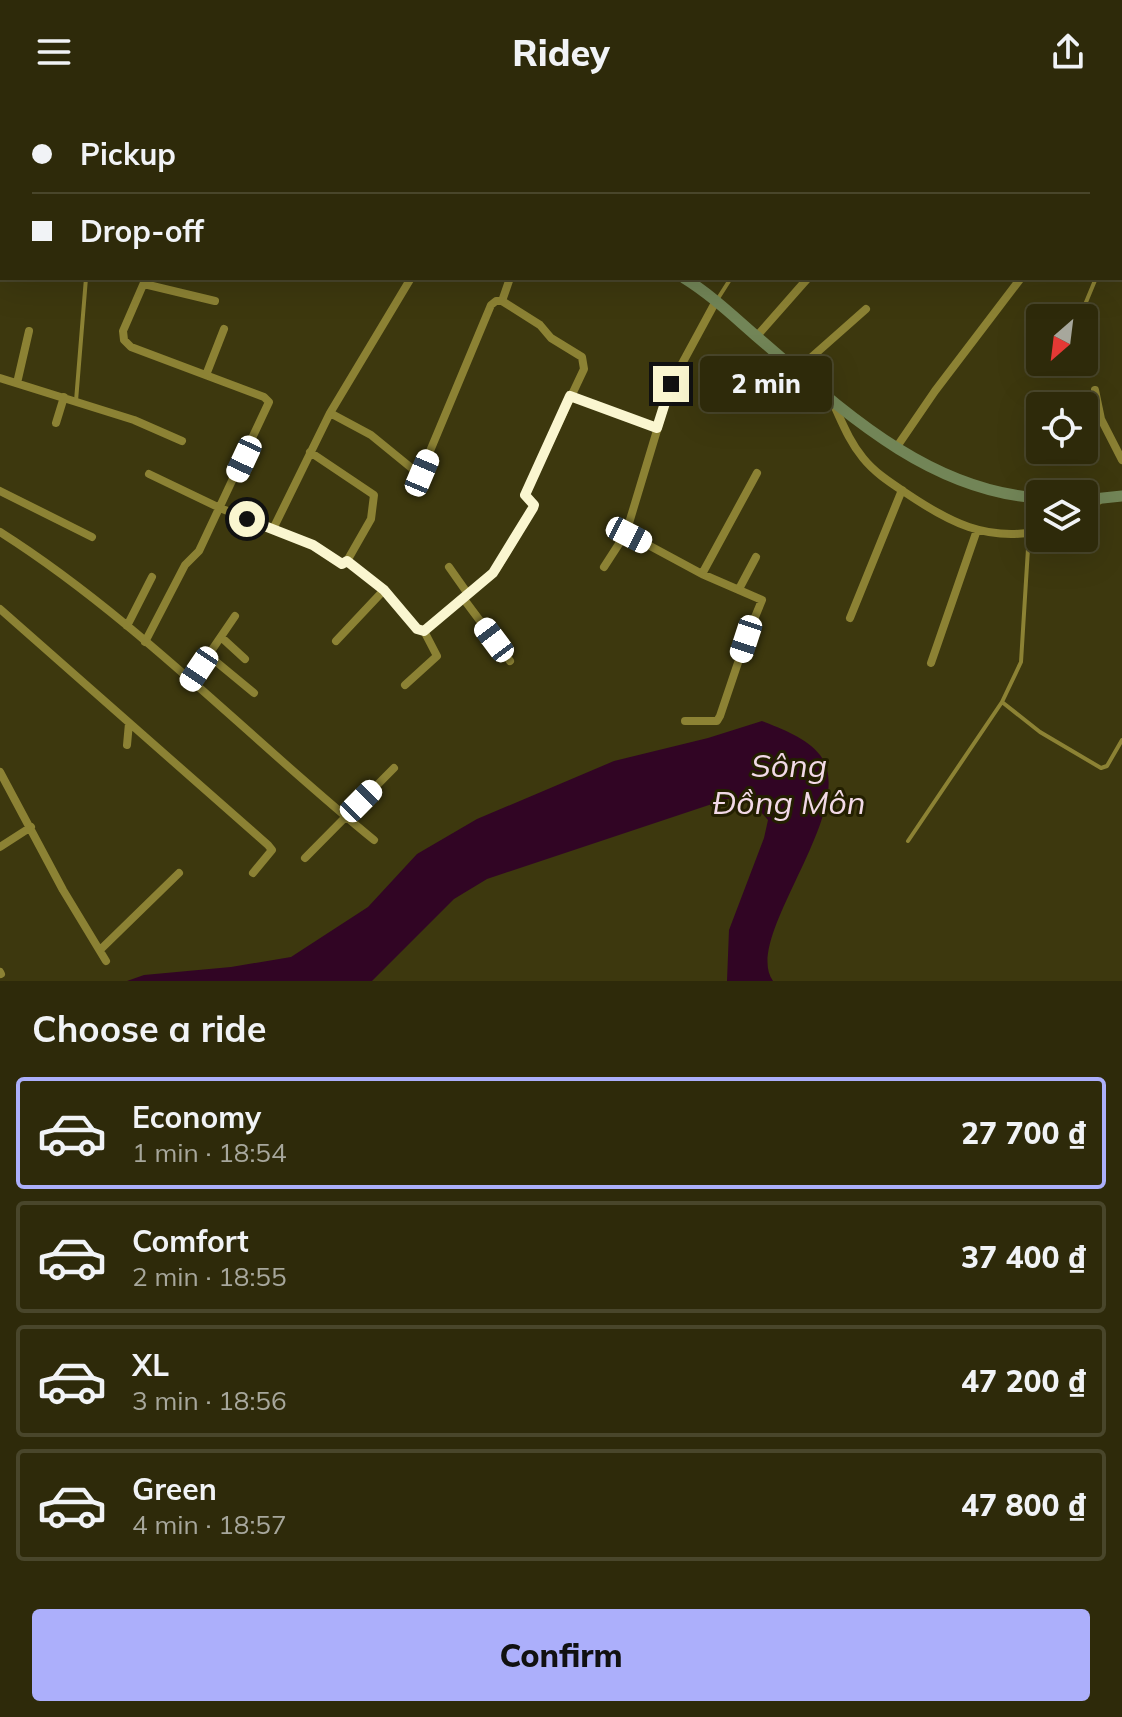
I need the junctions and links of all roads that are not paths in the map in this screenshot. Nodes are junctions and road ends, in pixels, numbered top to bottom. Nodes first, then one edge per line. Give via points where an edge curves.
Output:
1 (86, 280) edge
2 (410, 280) edge
3 (509, 280) edge
4 (687, 280) edge
5 (730, 280) edge
6 (806, 280) edge
7 (1019, 280) edge
8 (1095, 280) edge
9 (145, 281) edge
10 (215, 301) dead end
11 (502, 301) junction
12 (716, 301) junction
13 (1085, 304) edge
14 (866, 309) dead end
15 (224, 329) dead end
16 (29, 331) dead end
17 (757, 336) junction
18 (797, 370) junction
19 (206, 375) junction
20 (0, 378) edge
21 (17, 383) junction
22 (1095, 390) dead end
23 (570, 396) junction
24 (64, 397) junction
25 (831, 398) junction
26 (76, 401) junction
27 (330, 413) junction
28 (56, 423) dead end
29 (657, 428) junction
30 (182, 441) dead end
31 (896, 448) junction
32 (310, 452) junction
33 (1122, 460) edge
34 (757, 473) dead end
35 (149, 474) dead end
36 (902, 490) junction
37 (0, 491) edge
38 (1122, 496) edge
39 (1026, 497) edge
40 (1098, 498) edge
41 (1102, 498) junction
42 (1098, 501) edge
43 (220, 508) junction
44 (273, 529) junction
45 (977, 530) junction
46 (0, 532) edge
47 (626, 533) junction
48 (1026, 533) edge
49 (92, 537) dead end
50 (1028, 552) edge
51 (756, 557) dead end
52 (347, 561) junction
53 (449, 567) dead end
54 (604, 567) dead end
55 (702, 574) junction
56 (152, 577) dead end
57 (739, 589) junction
58 (384, 590) junction
59 (465, 596) junction
60 (0, 609) edge
61 (235, 616) dead end
62 (850, 618) dead end
63 (127, 626) junction
64 (424, 631) junction
65 (221, 637) junction
66 (336, 641) dead end
67 (145, 642) junction
68 (208, 655) junction
69 (245, 659) dead end
70 (510, 661) dead end
71 (931, 663) dead end
72 (190, 682) junction
73 (405, 685) dead end
74 (254, 693) dead end
75 (1002, 702) junction
76 (685, 721) dead end
77 (129, 723) junction
78 (1122, 740) edge
79 (127, 745) dead end
80 (394, 768) dead end
81 (0, 772) edge
82 (345, 817) junction
83 (31, 827) junction
84 (374, 840) dead end
85 (908, 841) dead end
86 (0, 847) edge
87 (305, 858) dead end
88 (179, 873) dead end
89 (253, 873) dead end
90 (100, 950) junction
91 (106, 961) dead end

1 - 26 lane
2 - 27 street
3 - 11 street
4 - 12 main road
5 - 12 lane
6 - 17 street
7 - 31 street
8 - 13 lane
9 - 10 street
9 - 19 street via 124,340
11 - 23 street via 584,360
11 - 27 street via 491,305 420,475 371,435
12 - 17 main road
12 - 29 street via 676,373
14 - 18 street
15 - 19 street
16 - 21 street
17 - 18 main road
18 - 25 main road
19 - 43 street via 269,402
20 - 21 street
21 - 24 street
22 - 33 street via 1101,419
23 - 29 street
23 - 59 street via 525,495 533,508 496,570
24 - 26 street
24 - 28 street
25 - 31 main road
25 - 36 street via 863,459
26 - 30 street
27 - 32 street
29 - 47 street
31 - 39 main road via 957,481
32 - 44 street
32 - 52 street via 374,495 371,519
34 - 55 street
35 - 43 street
36 - 45 street via 937,514
36 - 62 street
37 - 49 street
38 - 41 main road
40 - 41 main road
41 - 42 street
43 - 44 street
43 - 67 street
44 - 52 street via 342,564
45 - 48 street
45 - 71 street
46 - 63 street
47 - 54 street
47 - 55 street
50 - 75 lane via 1021,662
51 - 57 street
52 - 58 street
53 - 59 street
55 - 57 street
56 - 63 street
57 - 76 street via 758,597 762,605 720,716 711,722
58 - 64 street
58 - 66 street
59 - 64 street
59 - 70 street
60 - 77 street
61 - 65 street
63 - 67 street
64 - 73 street via 437,656
65 - 68 street
65 - 69 street
67 - 72 street
68 - 72 street
68 - 74 street
72 - 82 street
75 - 78 lane via 1101,768
75 - 85 lane
77 - 79 street
77 - 89 street via 268,845 270,856
80 - 82 street
81 - 83 street
82 - 84 street
82 - 87 street
83 - 86 street
83 - 90 street
88 - 90 street
90 - 91 street

